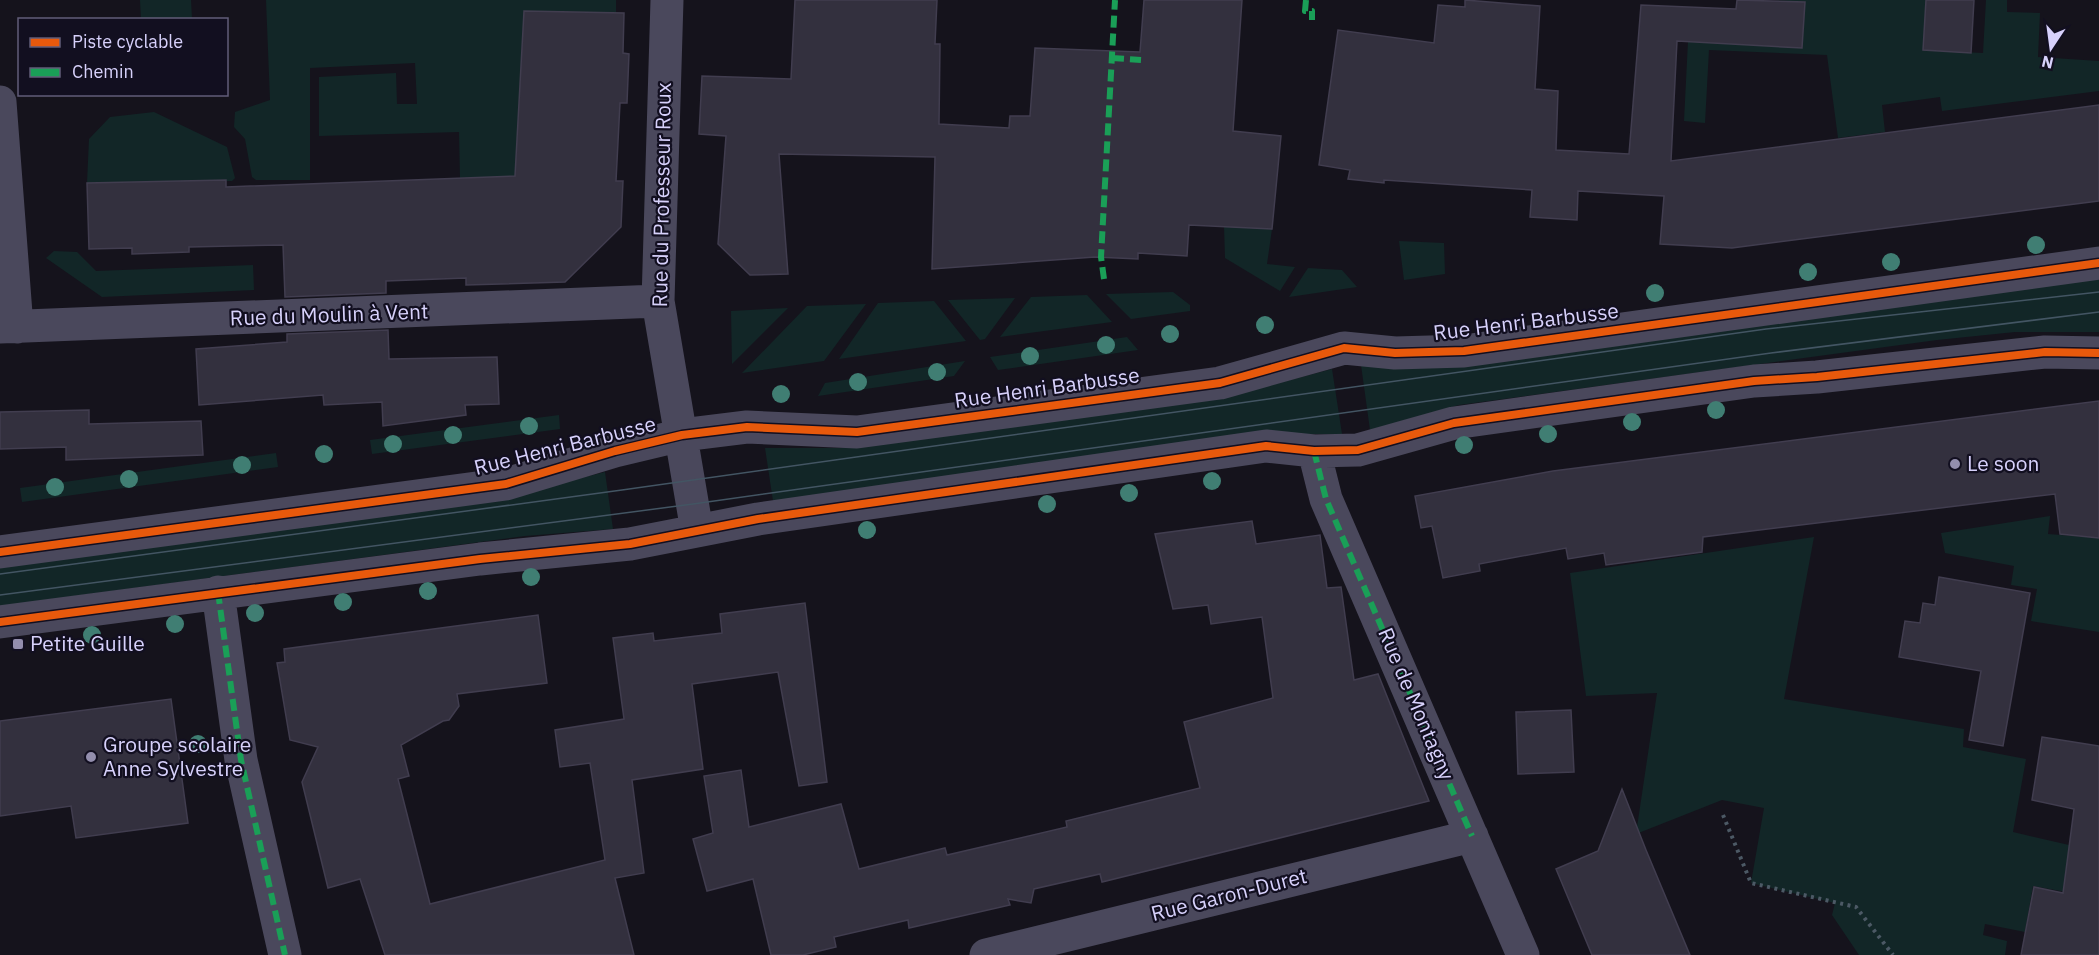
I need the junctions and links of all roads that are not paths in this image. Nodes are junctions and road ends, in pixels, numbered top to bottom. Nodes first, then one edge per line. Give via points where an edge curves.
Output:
1 (667, 0) edge
2 (0, 102) edge
3 (2099, 263) edge
4 (658, 302) junction
5 (9, 327) edge
6 (2099, 353) edge
7 (682, 435) junction
8 (1314, 451) junction
9 (697, 531) junction
10 (0, 552) edge
11 (218, 592) junction
12 (0, 622) edge
13 (1472, 836) junction
14 (285, 955) edge
15 (986, 955) edge
16 (1523, 955) edge

1 - 4 street, Rue du Professeur Roux
2 - 5 street
3 - 7 street, Rue Henri Barbusse via 1464,351 1395,353 1344,348 1220,383 857,432 747,427
4 - 5 street, Rue du Moulin à Vent
4 - 7 street, Rue du Professeur Roux
6 - 8 street via 2045,352 1754,381 1454,423 1358,450
7 - 9 street, Rue du Professeur Roux
7 - 10 street, Rue Henri Barbusse via 506,484
8 - 9 street via 1266,446
8 - 13 street, Rue de Montagny via 1326,499
9 - 11 street via 588,549
11 - 12 street
11 - 14 street via 241,760
13 - 15 street, Rue Garon-Duret
13 - 16 street, Rue de Montagny

